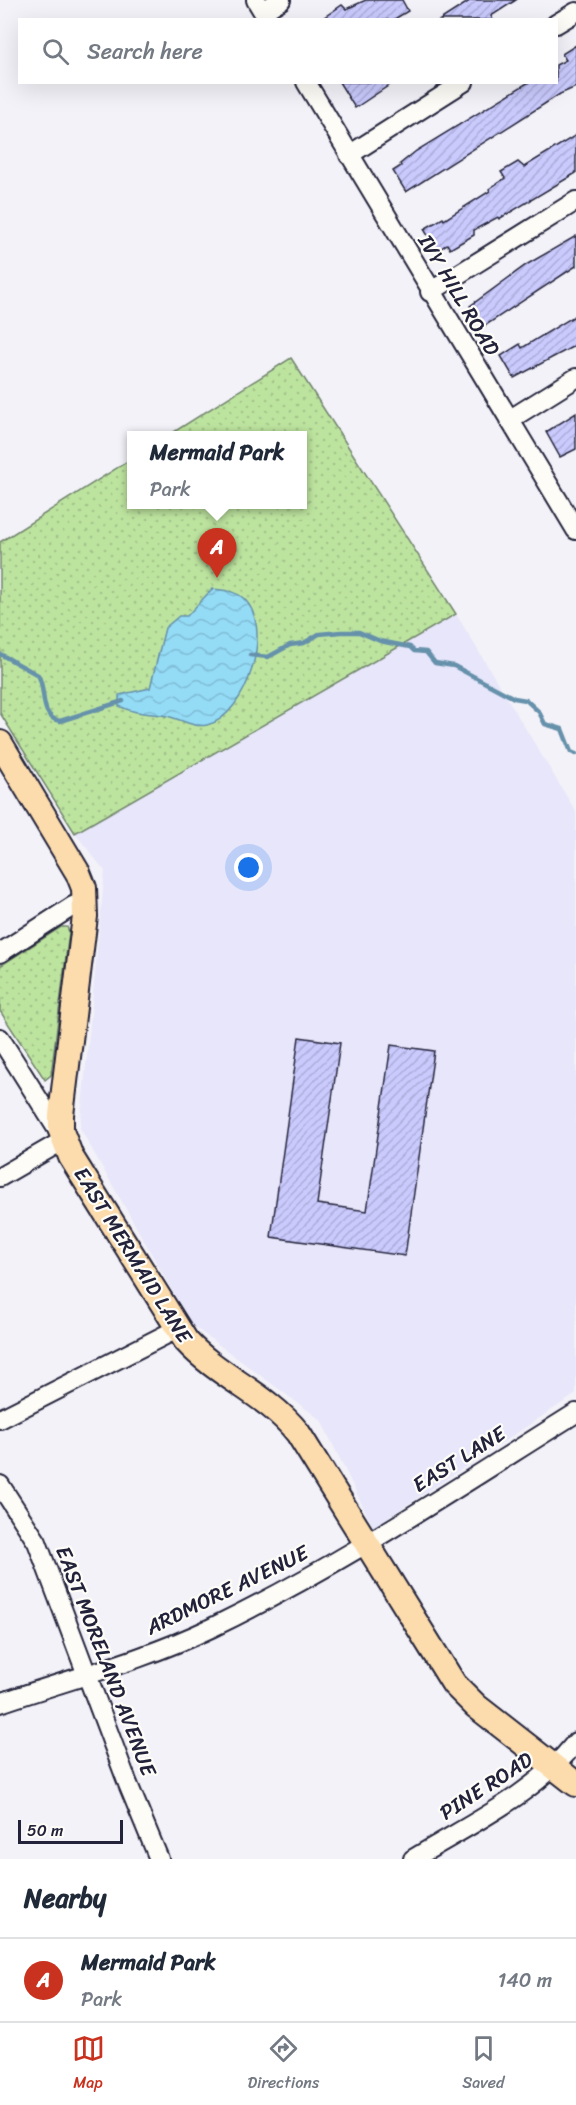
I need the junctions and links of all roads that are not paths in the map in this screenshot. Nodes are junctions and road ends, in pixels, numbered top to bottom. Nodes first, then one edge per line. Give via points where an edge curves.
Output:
1 (281, 0) edge
2 (262, 10) edge
3 (576, 12) edge
4 (558, 23) edge
5 (307, 84) edge
6 (461, 84) edge
7 (349, 155) junction
8 (576, 201) edge
9 (430, 292) junction
10 (576, 378) edge
11 (509, 420) junction
12 (576, 530) edge
13 (0, 743) edge
14 (85, 900) junction
15 (0, 953) edge
16 (0, 1038) edge
17 (64, 1140) junction
18 (0, 1177) edge
19 (177, 1329) junction
20 (576, 1413) edge
21 (0, 1419) edge
22 (0, 1485) edge
23 (366, 1542) junction
24 (85, 1674) junction
25 (0, 1703) edge
26 (576, 1742) edge
27 (555, 1767) junction
28 (576, 1784) edge
29 (159, 1859) edge
30 (413, 1859) edge

1 - 2 street
3 - 4 street
5 - 7 street, IVY HILL ROAD
6 - 7 street
7 - 9 street, IVY HILL ROAD
8 - 9 street
9 - 11 street, IVY HILL ROAD
10 - 11 street
11 - 12 street, IVY HILL ROAD
13 - 14 main road, EAST MERMAID LANE via 78,873
14 - 15 street
14 - 17 main road, EAST MERMAID LANE via 62,1102
16 - 17 street
17 - 18 street
17 - 19 main road, EAST MERMAID LANE
19 - 21 street
19 - 23 main road, EAST MERMAID LANE via 201,1356 289,1421
20 - 23 street, EAST LANE
22 - 24 street, EAST MORELAND AVENUE via 37,1542
23 - 24 street, ARDMORE AVENUE via 286,1590 209,1629
23 - 27 main road, EAST MERMAID LANE via 454,1684 476,1706
24 - 25 street, ARDMORE AVENUE
24 - 29 street, EAST MORELAND AVENUE
26 - 27 street, PINE ROAD
27 - 28 main road, EAST MERMAID LANE
27 - 30 street, PINE ROAD via 528,1789

